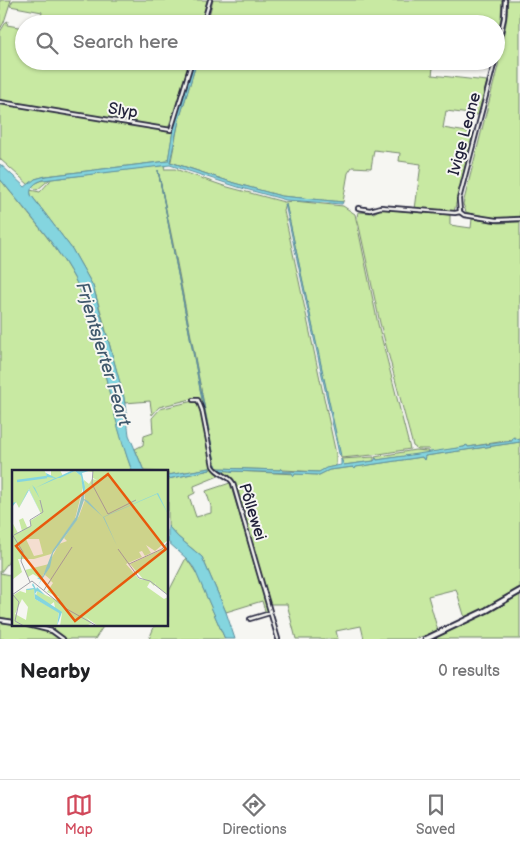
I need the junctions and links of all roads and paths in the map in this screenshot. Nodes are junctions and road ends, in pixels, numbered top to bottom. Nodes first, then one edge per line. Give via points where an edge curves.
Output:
1 (210, 0) edge
2 (505, 0) edge
3 (206, 15) edge
4 (504, 15) edge
5 (189, 70) edge
6 (493, 70) edge
7 (0, 102) edge
8 (358, 208) dead end
9 (460, 212) junction
10 (520, 219) edge
11 (193, 400) dead end
12 (520, 591) edge
13 (270, 613) junction
14 (250, 619) dead end
15 (32, 626) edge
16 (63, 639) edge
17 (278, 639) edge
18 (426, 639) edge

1 - 3 street
2 - 4 street
5 - 7 street, Slyp via 171,130
6 - 9 street, Ivige Leane via 459,199
8 - 9 street
9 - 10 street via 496,220
11 - 13 street, Pôllewei via 198,400 202,410 213,466 233,484
12 - 18 street
13 - 14 street
13 - 17 street, Pôllewei
15 - 16 street via 52,631

